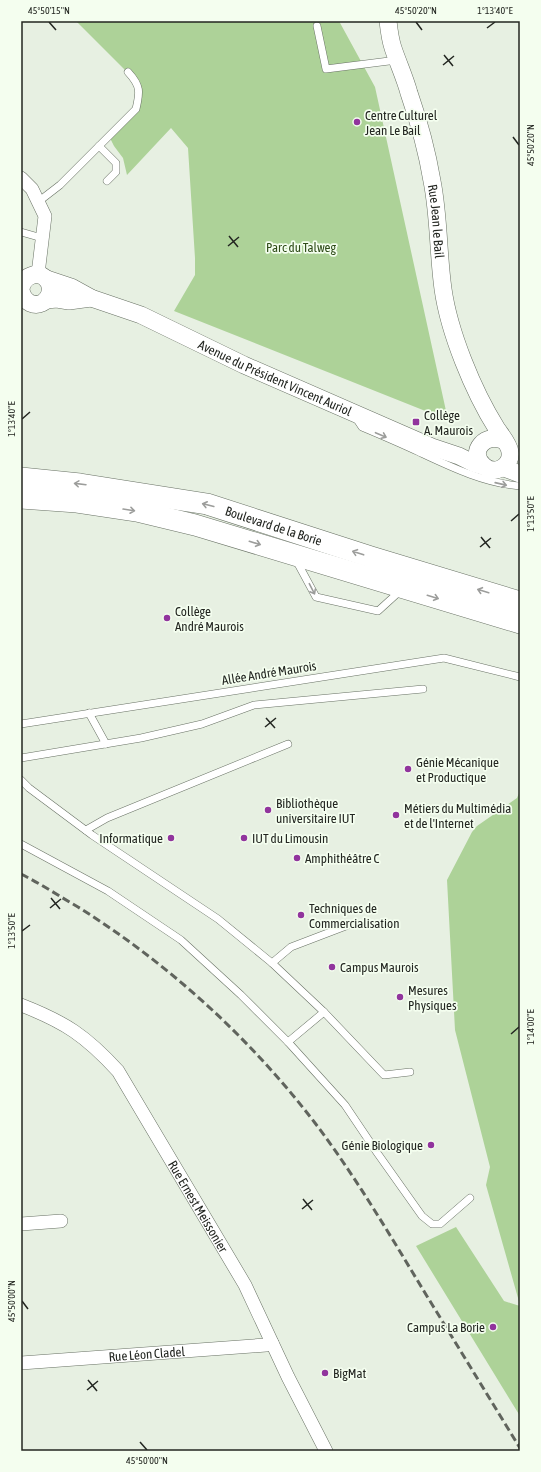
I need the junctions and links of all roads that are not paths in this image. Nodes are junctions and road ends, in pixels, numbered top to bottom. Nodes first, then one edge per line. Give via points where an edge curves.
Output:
1 (388, 21) edge
2 (317, 26) dead end
3 (397, 60) junction
4 (128, 72) dead end
5 (99, 146) junction
6 (21, 178) edge
7 (107, 181) dead end
8 (38, 202) junction
9 (21, 232) edge
10 (42, 238) junction
11 (27, 286) edge
12 (91, 298) junction
13 (46, 300) junction
14 (352, 411) junction
15 (490, 419) junction
16 (482, 444) junction
17 (512, 448) edge
18 (459, 456) junction
19 (483, 466) junction
20 (504, 468) junction
21 (520, 474) edge
22 (21, 478) edge
23 (520, 486) edge
24 (21, 498) edge
25 (293, 555) junction
26 (404, 588) junction
27 (520, 602) edge
28 (520, 622) edge
29 (520, 677) edge
30 (423, 689) dead end
31 (89, 713) junction
32 (21, 724) edge
33 (106, 744) junction
34 (288, 744) dead end
35 (21, 758) edge
36 (21, 780) edge
37 (86, 830) junction
38 (21, 844) edge
39 (346, 926) dead end
40 (272, 963) junction
41 (21, 1005) edge
42 (324, 1012) junction
43 (288, 1042) junction
44 (410, 1072) dead end
45 (470, 1198) dead end
46 (61, 1221) dead end
47 (21, 1224) edge
48 (272, 1342) junction
49 (21, 1363) edge
50 (326, 1451) edge

1 - 3 street, Rue Jean le Bail
2 - 3 lane via 326,69
3 - 15 street, Rue Jean le Bail via 418,122 432,181 443,289 453,332
4 - 5 lane via 140,92 136,109
5 - 7 lane via 116,162 116,172
5 - 8 lane via 60,185
6 - 8 street via 32,189
8 - 10 street via 45,216
9 - 10 lane
10 - 11 street
11 - 12 street, Avenue du Président Vincent Auriol via 71,287
11 - 13 street, Avenue du Président Vincent Auriol via 27,301 38,304
11 - 13 street via 49,283 50,292
12 - 13 street, Avenue du Président Vincent Auriol via 69,301
12 - 14 street, Avenue du Président Vincent Auriol via 141,315 244,365
14 - 18 street, Avenue du Président Vincent Auriol via 432,447
14 -> 23 lane via 362,427 457,469 488,480
15 - 16 street
15 - 17 street, Rue Jean le Bail
16 - 17 street via 497,438
16 - 18 street
16 - 19 street via 478,457
17 - 20 street via 508,464
18 - 19 street, Avenue du Président Vincent Auriol
19 - 20 street via 492,470
20 - 21 street
27 -> 22 main road, Boulevard de la Borie via 207,504 80,484
24 -> 25 main road, Boulevard de la Borie via 77,502 137,511 195,524
25 - 26 main road, Boulevard de la Borie
25 -> 26 lane via 316,597 378,611
26 -> 28 main road, Boulevard de la Borie
29 - 31 lane, Allée André Maurois via 444,658
30 - 33 lane via 254,705 202,724
31 - 32 lane, Allée André Maurois
31 - 33 lane
33 - 35 lane
34 - 37 lane via 107,818
36 - 37 lane
37 - 40 lane via 218,919
38 - 43 lane via 108,891 182,940
39 - 40 lane via 290,947
40 - 42 lane
41 - 48 street, Rue Ernest Meissonier via 48,1015 71,1028 118,1072 245,1285
42 - 43 lane
42 - 44 lane via 384,1075
43 - 45 lane via 345,1105 422,1216 432,1224 440,1224
46 - 47 street
48 - 49 street, Rue Léon Cladel via 266,1345
48 - 50 street, Rue Ernest Meissonier

